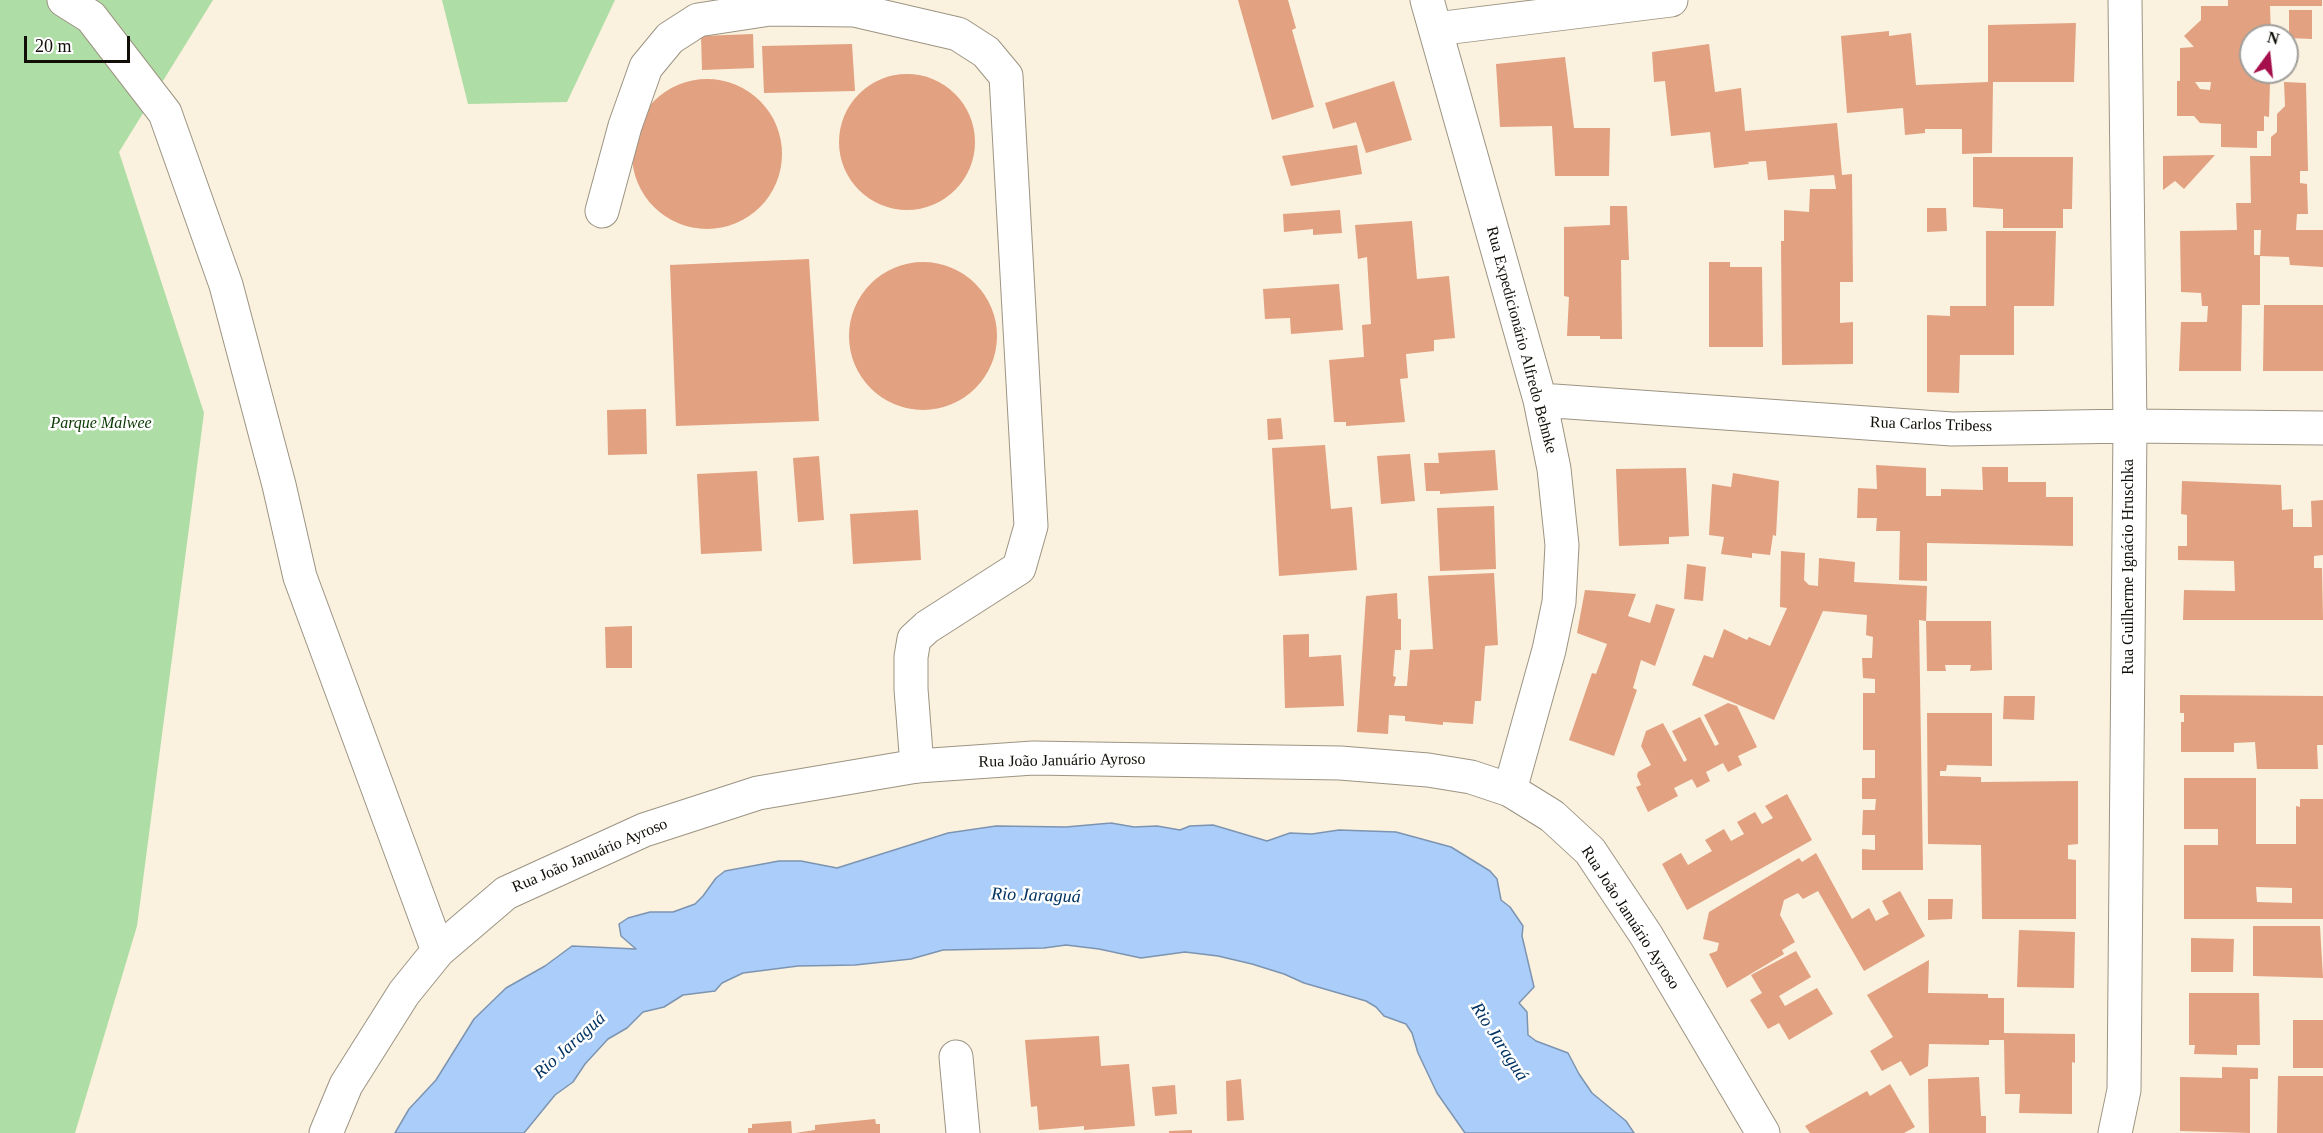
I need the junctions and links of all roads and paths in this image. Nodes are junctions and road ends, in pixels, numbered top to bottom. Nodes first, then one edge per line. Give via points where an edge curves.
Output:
1 (64, 0) edge
2 (1671, 0) edge
3 (2125, 0) edge
4 (1432, 15) edge
5 (602, 211) dead end
6 (1540, 400) junction
7 (2130, 426) junction
8 (2323, 428) edge
9 (917, 766) junction
10 (1510, 790) junction
11 (438, 951) junction
12 (956, 1057) dead end
13 (326, 1133) edge
14 (963, 1133) edge
15 (1763, 1133) edge
16 (2115, 1133) edge

1 - 11 street via 91,18 165,113 226,285 300,577
2 - 4 street
3 - 7 street, Rua Guilherme Ignácio Hruschka
4 - 6 street, Rua Expedicionário Alfredo Behnke
5 - 9 street via 646,67 670,38 698,20 770,9 854,10 958,34 986,52 1006,76 1030,526 1019,568 914,639 911,689
6 - 7 street, Rua Carlos Tribess via 1952,429
6 - 10 street, Rua Expedicionário Alfredo Behnke via 1554,469 1562,545 1558,602 1549,650
7 - 8 street, Rua Carlos Tribess
7 - 16 street, Rua Guilherme Ignácio Hruschka via 2124,1090
9 - 10 street, Rua João Januário Ayroso via 1033,759 1340,763 1428,770 1471,777
9 - 11 street, Rua João Januário Ayroso via 758,793 644,830 506,893
10 - 15 street, Rua João Januário Ayroso via 1552,816 1590,851 1646,935
11 - 13 street, Rua João Januário Ayroso via 404,993 346,1085
12 - 14 street

